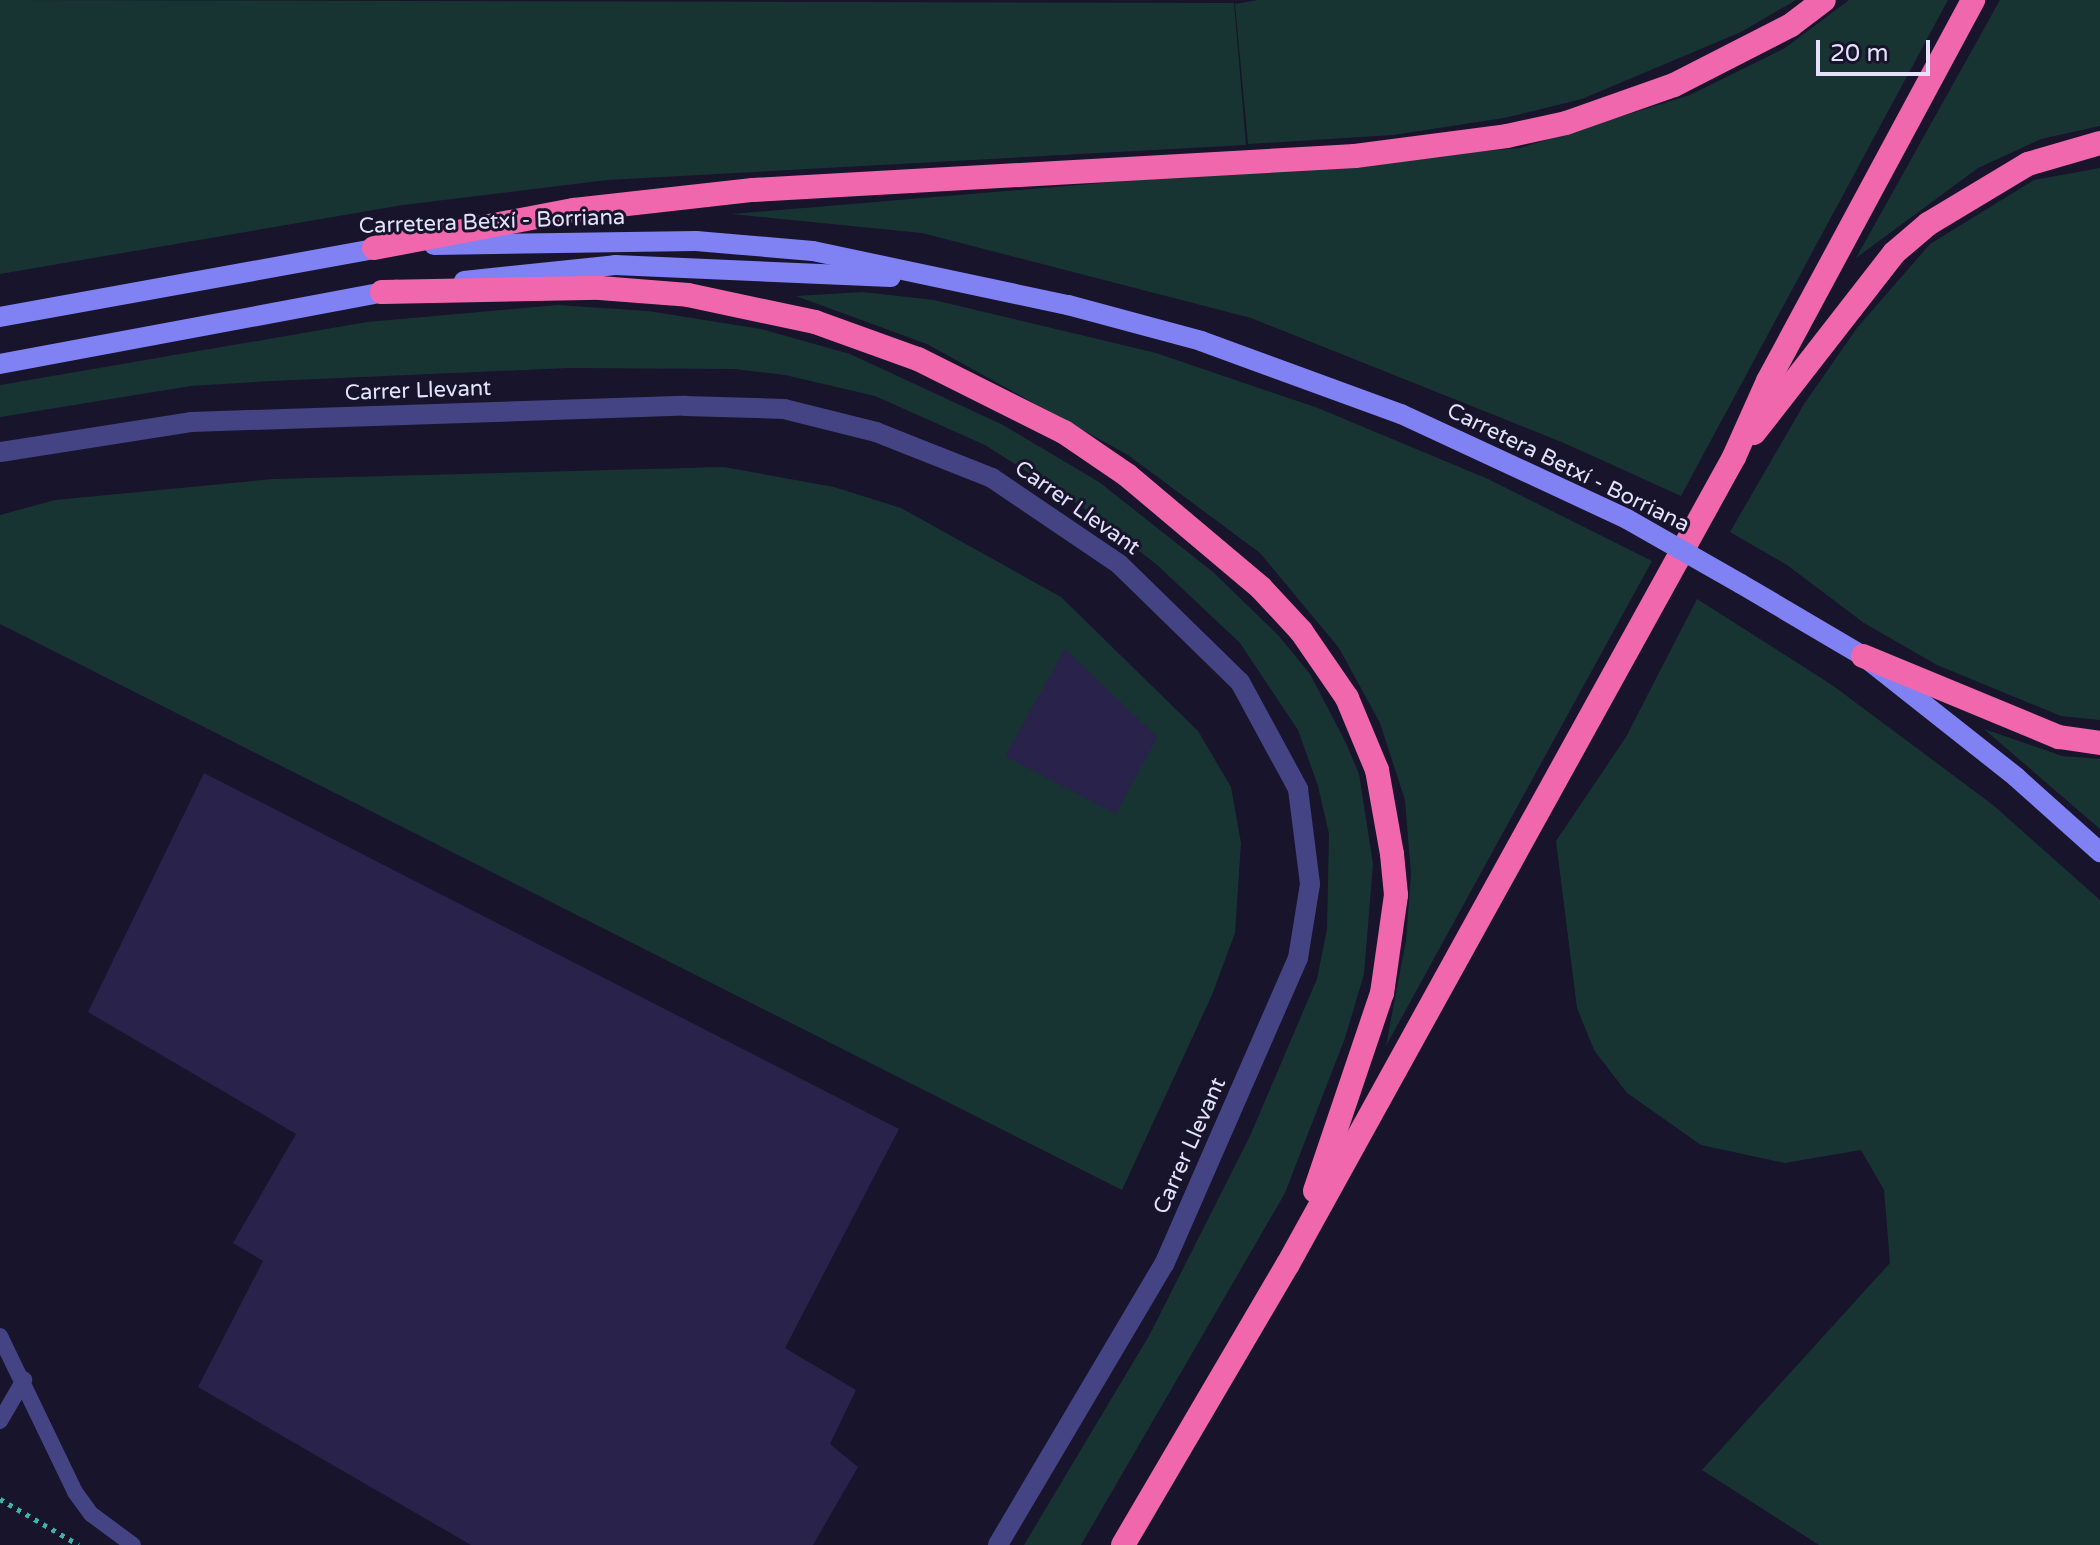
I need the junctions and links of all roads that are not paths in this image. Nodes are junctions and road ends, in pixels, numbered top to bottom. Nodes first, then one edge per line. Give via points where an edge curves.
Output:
1 (1824, 0) edge
2 (1973, 0) edge
3 (2100, 143) edge
4 (374, 248) junction
5 (940, 280) junction
6 (382, 292) junction
7 (0, 317) edge
8 (0, 364) edge
9 (0, 452) edge
10 (1734, 457) junction
11 (1863, 656) junction
12 (2100, 743) edge
13 (2100, 852) edge
14 (1288, 1264) junction
15 (0, 1336) edge
16 (24, 1380) junction
17 (0, 1421) edge
18 (133, 1545) edge
19 (998, 1545) edge
20 (1123, 1545) edge

1 - 4 highway via 1791,25 1674,85 1566,123 1507,136 1355,156 753,190 574,210
2 - 10 highway via 1768,381
3 - 10 highway via 2028,164 1974,192 1894,253
4 - 5 main road, Carretera Betxí - Borriana via 576,239 696,241 813,251
4 - 7 main road, Carretera Betxí - Borriana
5 - 6 main road, Carretera Betxí - Borriana via 615,265
5 - 11 main road, Carretera Betxí - Borriana, bridge via 1068,305 1201,341 1401,414 1627,519
6 - 8 main road, Carretera Betxí - Borriana
6 - 14 highway via 600,288 688,295 815,322 918,359 1064,432 1127,475 1261,588 1330,670 1365,735 1387,813 1396,895 1382,993
9 - 19 street, Carrer Llevant via 191,422 685,406 784,409 876,432 992,478 1119,564 1240,682 1298,789 1310,884 1298,958 1164,1264
10 - 14 highway
11 - 12 highway via 2059,737
11 - 13 main road, Carretera Betxí - Borriana via 2016,777
14 - 20 highway
15 - 16 lane
16 - 17 lane
16 - 18 lane via 75,1492 91,1514

